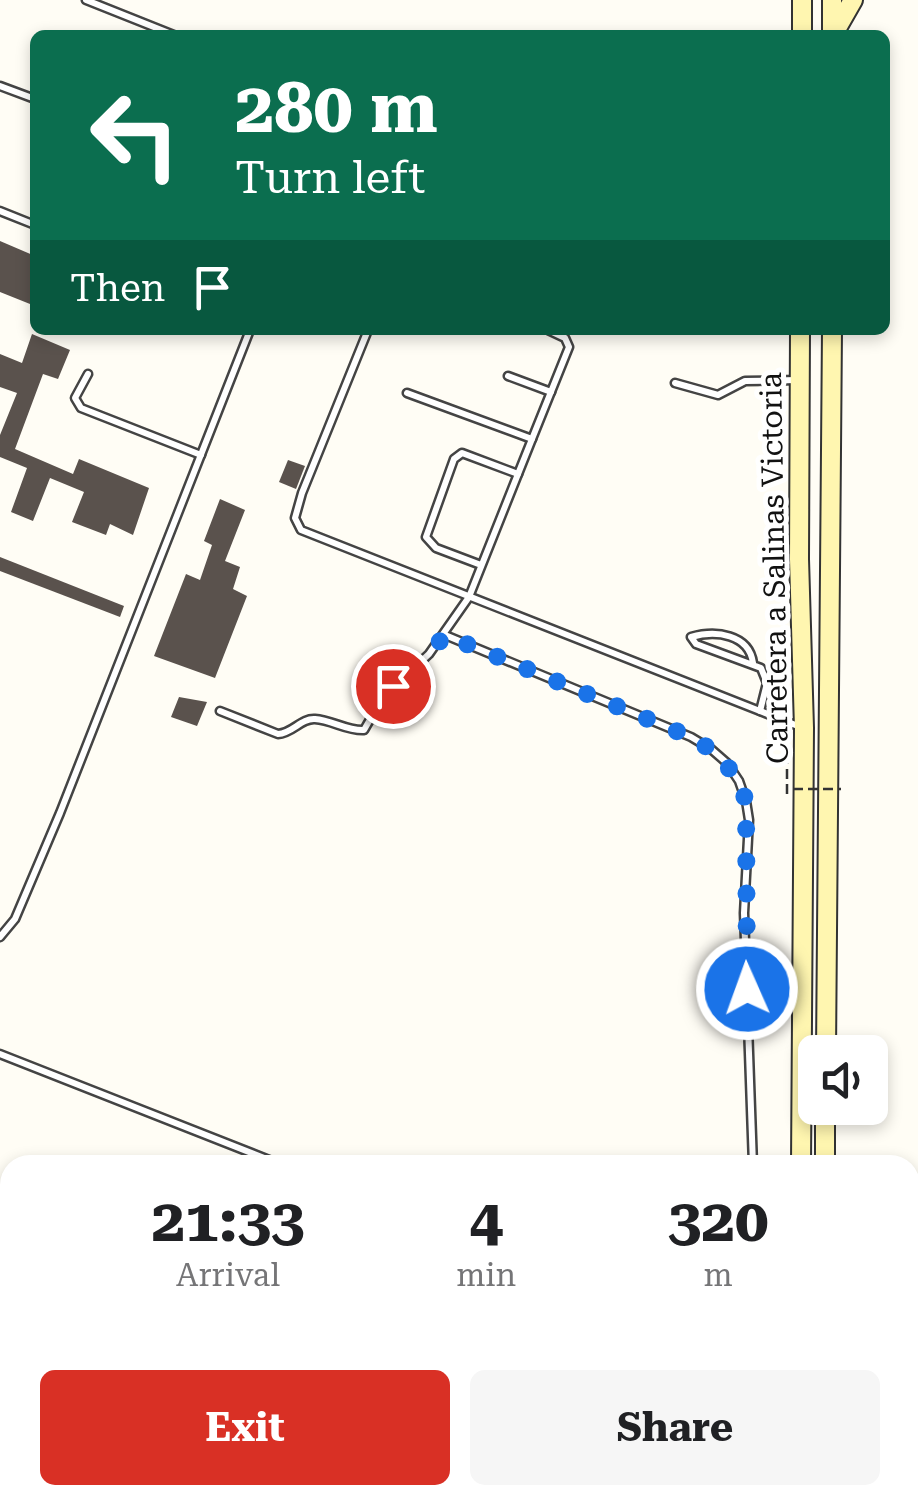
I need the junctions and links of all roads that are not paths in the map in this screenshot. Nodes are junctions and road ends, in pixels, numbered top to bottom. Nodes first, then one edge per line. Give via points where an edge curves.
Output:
1 (86, 0) edge
2 (802, 0) edge
3 (832, 0) edge
4 (853, 0) edge
5 (161, 30) edge
6 (802, 30) edge
7 (833, 30) edge
8 (836, 30) edge
9 (0, 86) edge
10 (30, 98) edge
11 (0, 211) edge
12 (30, 223) edge
13 (248, 335) edge
14 (366, 335) edge
15 (558, 335) edge
16 (800, 335) edge
17 (832, 335) edge
18 (88, 374) dead end
19 (508, 376) dead end
20 (800, 380) junction
21 (675, 383) dead end
22 (551, 392) junction
23 (407, 393) dead end
24 (532, 440) junction
25 (201, 454) junction
26 (518, 474) junction
27 (481, 565) junction
28 (469, 597) junction
29 (445, 635) junction
30 (753, 663) junction
31 (220, 711) dead end
32 (760, 711) junction
33 (804, 728) junction
34 (0, 937) edge
35 (826, 1035) edge
36 (0, 1054) edge
37 (826, 1125) edge
38 (257, 1155) edge
39 (753, 1155) edge
40 (801, 1155) edge
41 (825, 1155) edge

1 - 5 lane
2 - 6 main road
3 - 7 main road
4 - 8 main road
9 - 10 lane
11 - 12 lane
13 - 25 lane
14 - 28 lane via 296,521 307,534
15 - 22 lane via 569,345
16 - 20 main road, Carretera a Salinas Victoria
17 - 35 main road, Carretera a Salinas Victoria
18 - 25 lane via 76,398 81,408
19 - 22 lane
20 - 21 lane via 757,378 718,395
20 - 33 main road, Carretera a Salinas Victoria
22 - 24 lane
23 - 24 lane
24 - 26 lane
25 - 34 lane via 60,812 15,919
26 - 27 lane
26 - 27 lane via 462,453 454,459 426,536 436,548
27 - 28 lane
28 - 29 lane
28 - 32 lane
29 - 31 lane via 383,696 364,730 318,719 278,734
29 - 39 lane via 691,737 739,781 749,820 744,913
30 - 30 lane via 696,644 691,637 738,638
30 - 32 lane via 767,683
32 - 33 lane
33 - 40 main road, Carretera a Salinas Victoria
36 - 38 lane
37 - 41 main road

